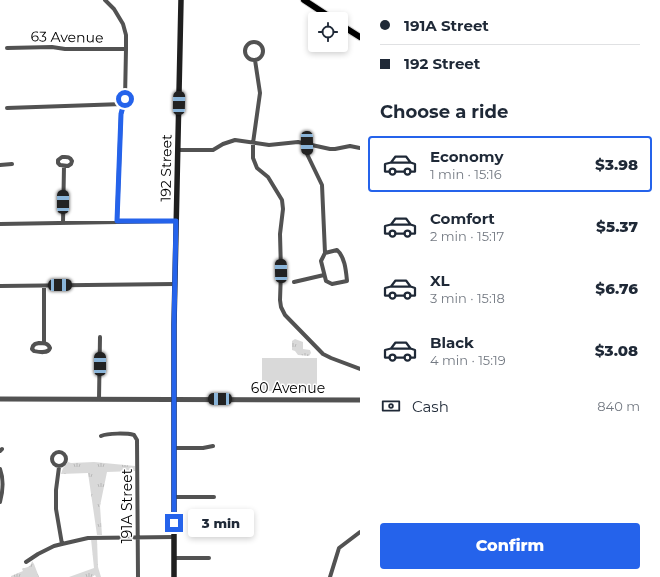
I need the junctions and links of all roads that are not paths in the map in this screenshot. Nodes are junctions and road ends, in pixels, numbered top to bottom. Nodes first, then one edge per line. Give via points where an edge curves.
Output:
1 (181, 0) edge
2 (304, 0) edge
3 (106, 1) edge
4 (322, 12) edge
5 (348, 29) edge
6 (360, 37) edge
7 (7, 48) dead end
8 (126, 49) junction
9 (255, 60) junction
10 (123, 104) junction
11 (7, 108) dead end
12 (253, 143) junction
13 (307, 143) junction
14 (360, 148) edge
15 (178, 150) junction
16 (12, 164) dead end
17 (0, 165) edge
18 (64, 166) dead end
19 (117, 221) junction
20 (176, 221) junction
21 (63, 222) junction
22 (0, 224) edge
23 (325, 253) junction
24 (324, 275) junction
25 (294, 282) dead end
26 (175, 284) junction
27 (0, 286) edge
28 (44, 286) junction
29 (100, 337) dead end
30 (44, 343) dead end
31 (360, 369) edge
32 (0, 399) edge
33 (99, 399) junction
34 (174, 399) junction
35 (360, 400) edge
36 (101, 436) dead end
37 (213, 446) dead end
38 (174, 448) junction
39 (59, 467) dead end
40 (0, 469) edge
41 (174, 497) junction
42 (214, 497) dead end
43 (0, 502) edge
44 (360, 532) edge
45 (174, 536) junction
46 (138, 537) junction
47 (62, 544) junction
48 (174, 558) junction
49 (209, 558) dead end
50 (26, 562) dead end
51 (138, 577) edge
52 (174, 577) edge
53 (330, 577) edge

1 - 15 main road, 192 Street
2 - 4 main road
3 - 8 street via 123,24
5 - 6 main road
7 - 8 street, 63 Avenue
8 - 10 street
9 - 9 street via 260,57 263,49 254,41 246,45 245,54
9 - 12 street via 260,93
10 - 11 street
10 - 19 street
12 - 13 street via 274,146 293,142
12 - 15 street via 235,140 213,150
12 - 31 street via 254,163 268,177 282,200 282,312 323,354
13 - 14 street via 330,149 350,146
13 - 23 street via 307,154 322,185
15 - 20 main road, 192 Street
16 - 17 street
18 - 21 street
19 - 20 street
19 - 21 street
20 - 26 main road, 192 Street
21 - 22 street
23 - 24 street via 321,261
23 - 24 street via 337,250 342,255 347,281 332,284 326,281
24 - 25 street
26 - 28 street
26 - 34 main road, 192 Street
27 - 28 street
28 - 30 street
29 - 33 street
32 - 33 street, 60 Avenue
33 - 34 street, 60 Avenue
34 - 35 street, 60 Avenue
34 - 38 main road, 192 Street
36 - 46 street, 191A Street via 130,434 137,440
37 - 38 street
38 - 41 main road, 192 Street
39 - 47 street via 56,509
40 - 43 street via 3,483
41 - 42 street
41 - 45 main road, 192 Street
44 - 53 street via 339,548
45 - 46 street
45 - 48 main road, 192 Street
46 - 47 street via 88,538
46 - 51 street, 191A Street
47 - 50 street
48 - 49 street
48 - 52 main road, 192 Street

